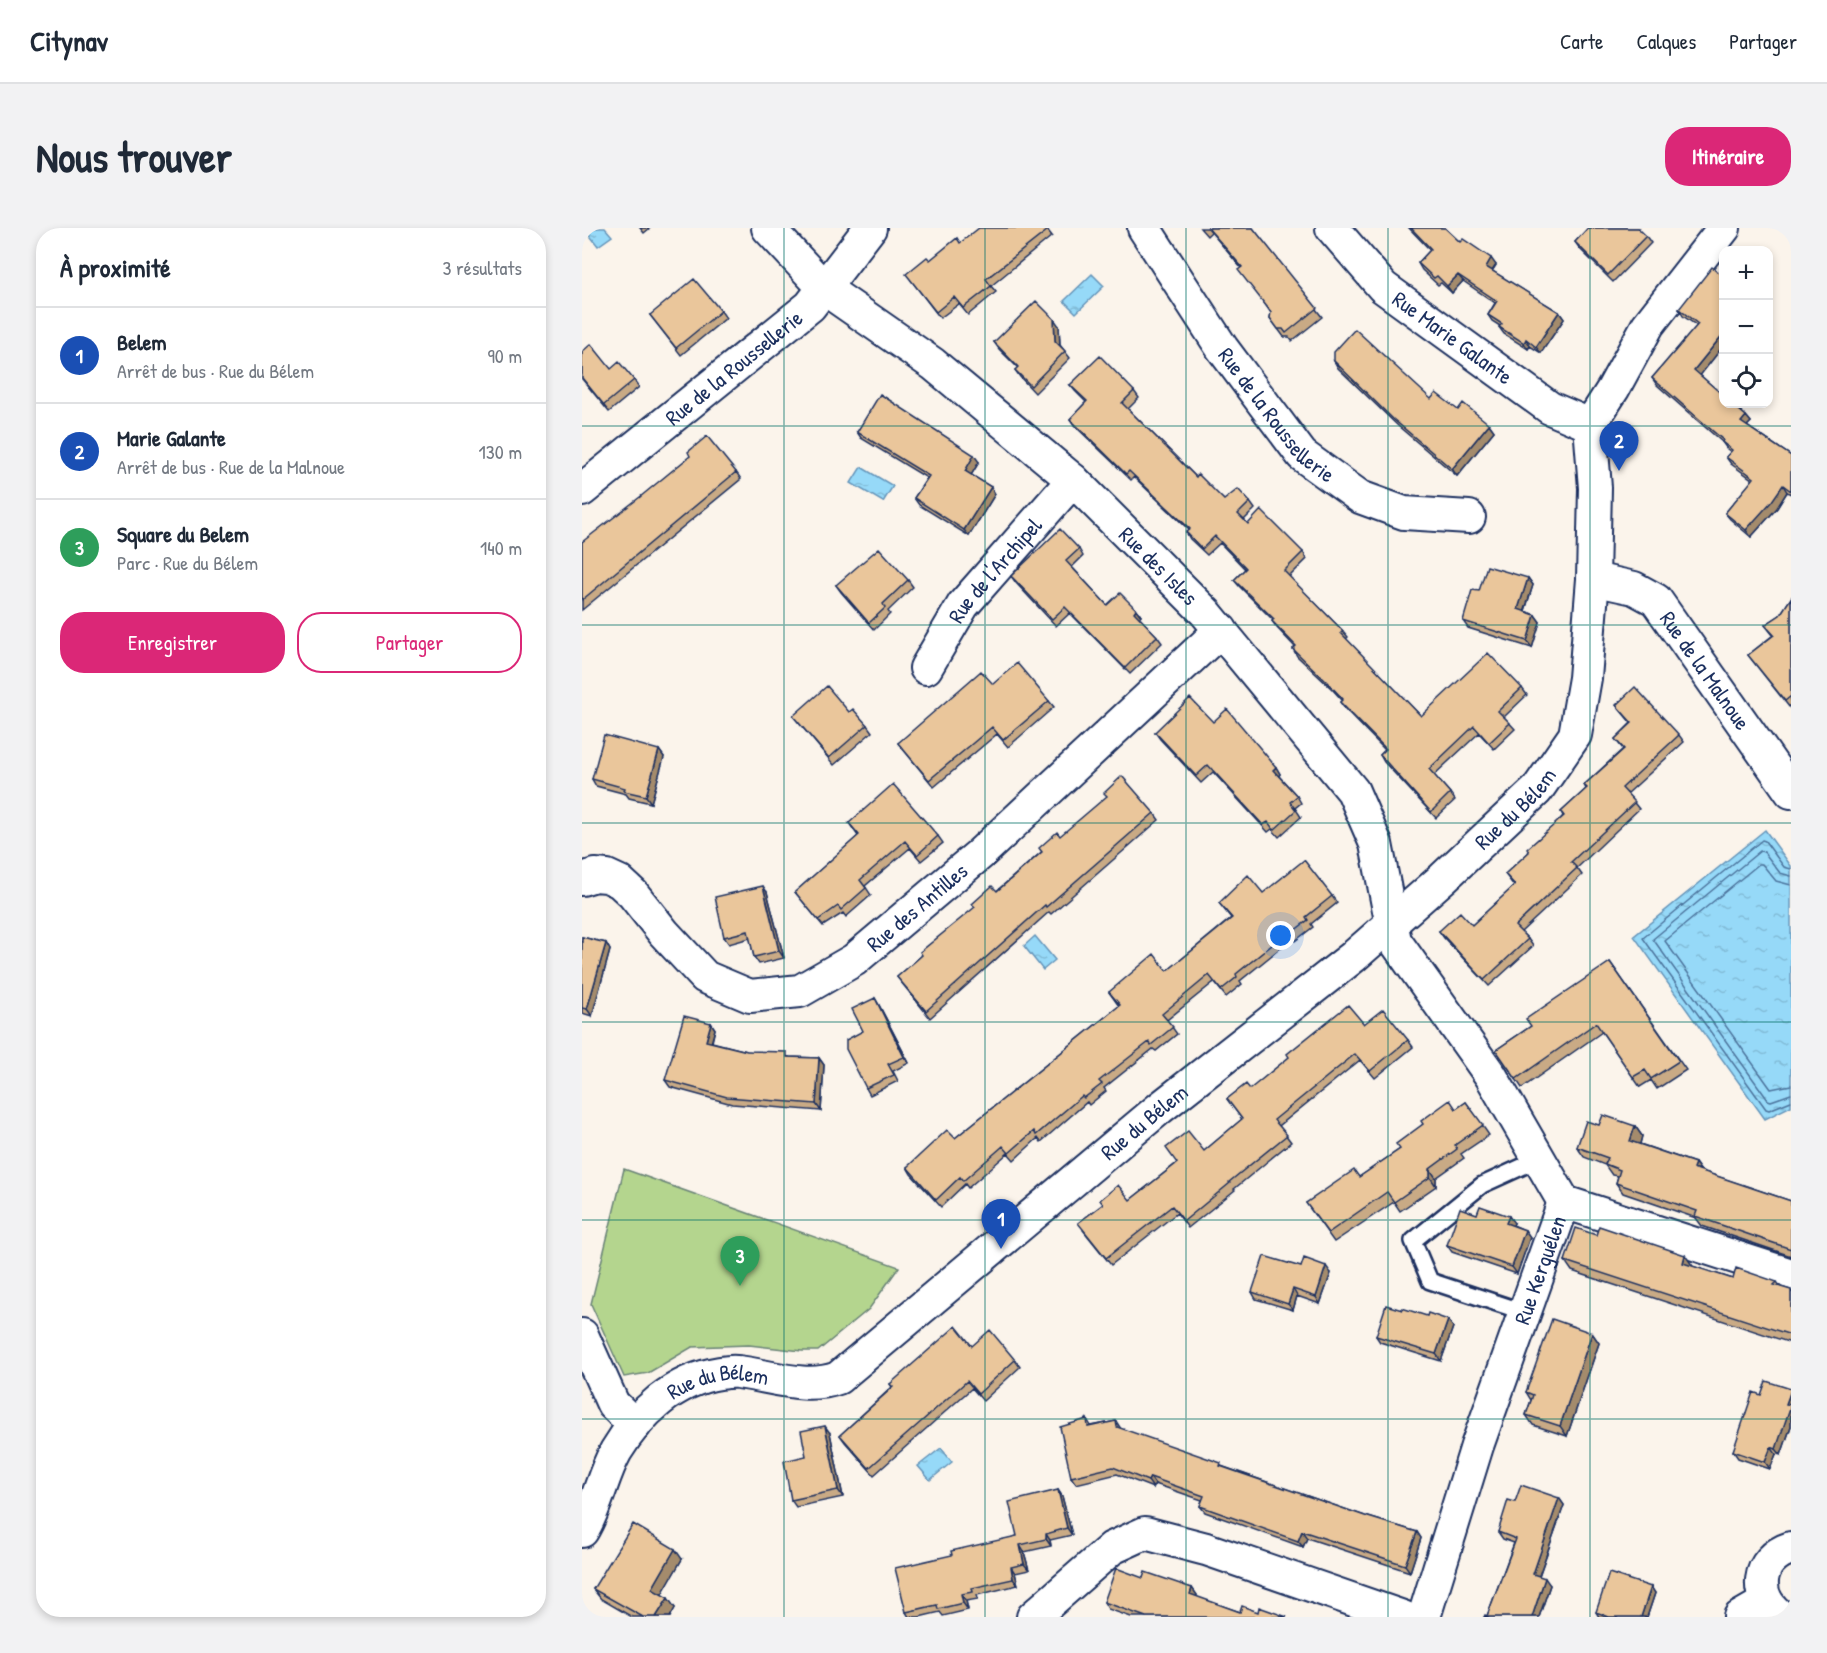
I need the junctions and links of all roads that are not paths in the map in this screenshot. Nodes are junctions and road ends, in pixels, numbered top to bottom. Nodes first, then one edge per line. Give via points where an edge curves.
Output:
1 (768, 228) edge
2 (870, 228) edge
3 (1144, 228) edge
4 (1332, 228) edge
5 (1724, 228) edge
6 (825, 288) junction
7 (1590, 425) junction
8 (1073, 480) junction
9 (582, 490) edge
10 (1469, 517) dead end
11 (1593, 579) junction
12 (1221, 630) junction
13 (926, 668) dead end
14 (1791, 792) edge
15 (582, 879) edge
16 (1393, 922) junction
17 (1539, 1159) junction
18 (1564, 1202) junction
19 (1791, 1275) edge
20 (1524, 1312) junction
21 (582, 1335) edge
22 (635, 1425) junction
23 (582, 1531) edge
24 (1791, 1548) edge
25 (1763, 1612) edge
26 (1033, 1617) edge
27 (1403, 1617) edge
28 (1424, 1617) edge

1 - 6 street, Rue des Isles
2 - 6 street, Rue de la Roussellerie
3 - 10 street, Rue de la Roussellerie via 1222,348 1302,455 1360,497 1404,513
4 - 7 street, Rue Marie Galante via 1383,287 1550,408
5 - 7 street via 1648,325
6 - 8 street, Rue des Isles via 933,364
6 - 9 street, Rue de la Roussellerie via 810,306
7 - 11 street via 1595,488
8 - 12 street, Rue des Isles
8 - 13 street, Rue de l'Archipel via 963,605
11 - 14 street, Rue de la Malnoue via 1634,588 1656,600
11 - 16 street, Rue du Bélem via 1585,678 1575,735 1537,790
12 - 15 street, Rue des Antilles via 980,854 854,960 800,991 750,996 705,977 620,882 595,875
12 - 16 street, Rue des Isles via 1353,791 1376,844
16 - 17 street, Rue Kerguélen via 1395,941 1491,1076
16 - 22 street, Rue du Bélem via 1160,1108 838,1378 824,1383 802,1383 735,1371 710,1375 682,1384
17 - 18 street, Rue Kerguélen
17 - 20 lane via 1482,1185 1413,1241 1430,1281
18 - 19 street
18 - 20 street, Rue Kerguélen
20 - 28 street, Rue Kerguélen
21 - 22 street via 613,1404
22 - 23 street, Rue du Bélem via 616,1452
24 - 25 street via 1778,1554 1764,1571
26 - 27 street via 1112,1548 1144,1533 1206,1549

